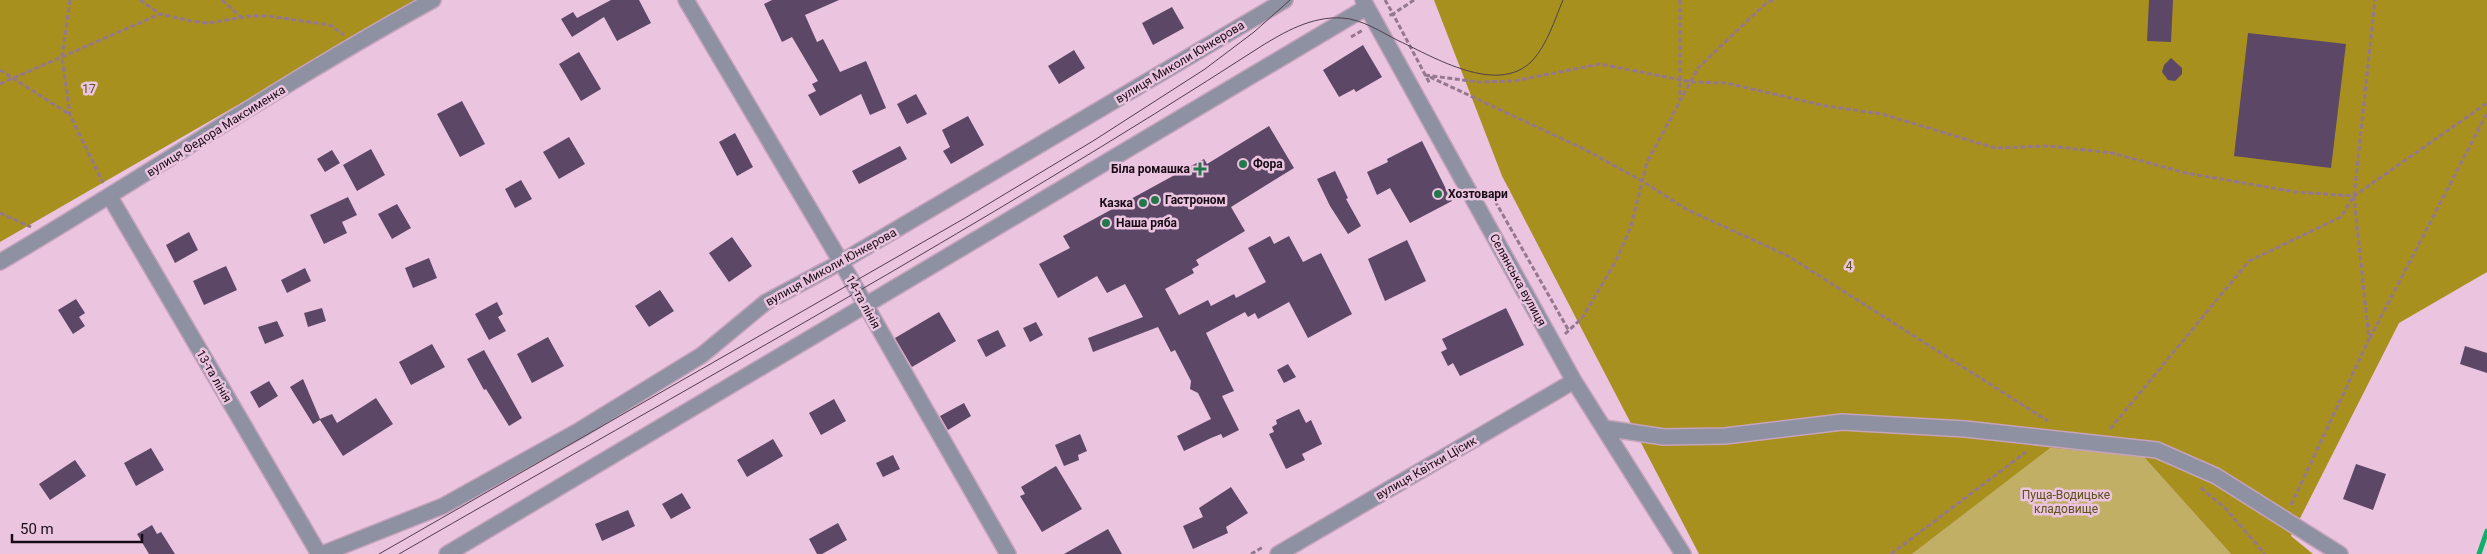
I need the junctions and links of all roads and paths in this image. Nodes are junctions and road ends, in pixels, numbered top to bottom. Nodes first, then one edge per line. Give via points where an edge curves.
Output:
1 (70, 0) edge
2 (140, 0) edge
3 (222, 0) edge
4 (433, 0) edge
5 (686, 0) edge
6 (1285, 0) edge
7 (1385, 0) edge
8 (1414, 0) edge
9 (1680, 0) edge
10 (1773, 0) edge
11 (2375, 0) edge
12 (1766, 2) edge
13 (1365, 3) edge
14 (160, 14) junction
15 (1393, 14) junction
16 (242, 17) junction
17 (373, 33) junction
18 (62, 57) junction
19 (0, 70) edge
20 (1417, 70) dead end
21 (1425, 75) junction
22 (15, 78) junction
23 (1681, 80) junction
24 (1691, 82) junction
25 (0, 84) edge
26 (1434, 92) dead end
27 (1680, 103) junction
28 (2487, 103) edge
29 (2487, 113) edge
30 (70, 115) junction
31 (1642, 181) junction
32 (1491, 195) dead end
33 (2354, 196) junction
34 (110, 197) junction
35 (0, 213) edge
36 (47, 234) junction
37 (0, 262) edge
38 (841, 262) junction
39 (865, 305) junction
40 (1569, 331) junction
41 (2369, 339) junction
42 (1554, 344) junction
43 (1574, 381) junction
44 (2055, 426) dead end
45 (1604, 428) junction
46 (2045, 438) junction
47 (2099, 443) junction
48 (2198, 485) dead end
49 (2284, 520) junction
50 (320, 554) edge
51 (447, 554) edge
52 (1008, 554) edge
53 (1278, 554) edge
54 (1682, 554) edge
55 (1891, 554) edge
56 (2265, 554) edge
57 (2340, 554) edge

1 - 18 path
2 - 14 path
3 - 16 path
4 - 17 street, вулиця Федора Максименка
5 - 38 street, 14-та лінія
6 - 38 street, вулиця Миколи Юнкерова
7 - 15 path
8 - 15 path
9 - 23 path
10 - 12 path
11 - 33 path
12 - 24 path via 1698,68
13 - 39 street
13 - 42 street, Селянська вулиця
14 - 16 path via 208,23
14 - 18 path
15 - 21 path
16 - 17 path via 268,16 330,25 345,36
17 - 34 street, вулиця Федора Максименка
18 - 22 path
18 - 30 path
19 - 22 path
20 - 21 path
21 - 23 path via 1478,82 1514,81 1600,64
21 - 26 path
21 - 31 path via 1586,150
22 - 25 path
22 - 30 path
23 - 24 path
23 - 27 path
24 - 27 path
24 - 33 path via 1726,83 1826,106 1882,114 1995,148 2049,146 2112,153 2186,173 2296,192
27 - 31 path via 1647,162
28 - 33 path
29 - 41 path
30 - 34 path
31 - 40 path via 1632,226 1616,261 1582,318
31 - 44 path via 1686,209 1788,256
32 - 40 path
33 - 41 path
33 - 47 path via 2341,217 2249,261
34 - 36 street, вулиця Федора Максименка
34 - 50 street, 13-та лінія
35 - 36 path
36 - 37 street, вулиця Федора Максименка
38 - 39 street, 14-та лінія
38 - 50 street, вулиця Миколи Юнкерова via 766,302 702,355 563,439 443,506
39 - 51 street
39 - 52 street, 14-та лінія
40 - 42 path
41 - 49 path
42 - 43 street, Селянська вулиця
43 - 45 street, Селянська вулиця
43 - 53 street, вулиця Квітки Цісик
45 - 46 street via 1664,437 1725,436 1842,422 1965,429
45 - 54 street, Селянська вулиця
46 - 47 street
46 - 55 path
47 - 49 street via 2157,450 2216,476
48 - 56 path via 2225,508
49 - 57 street

